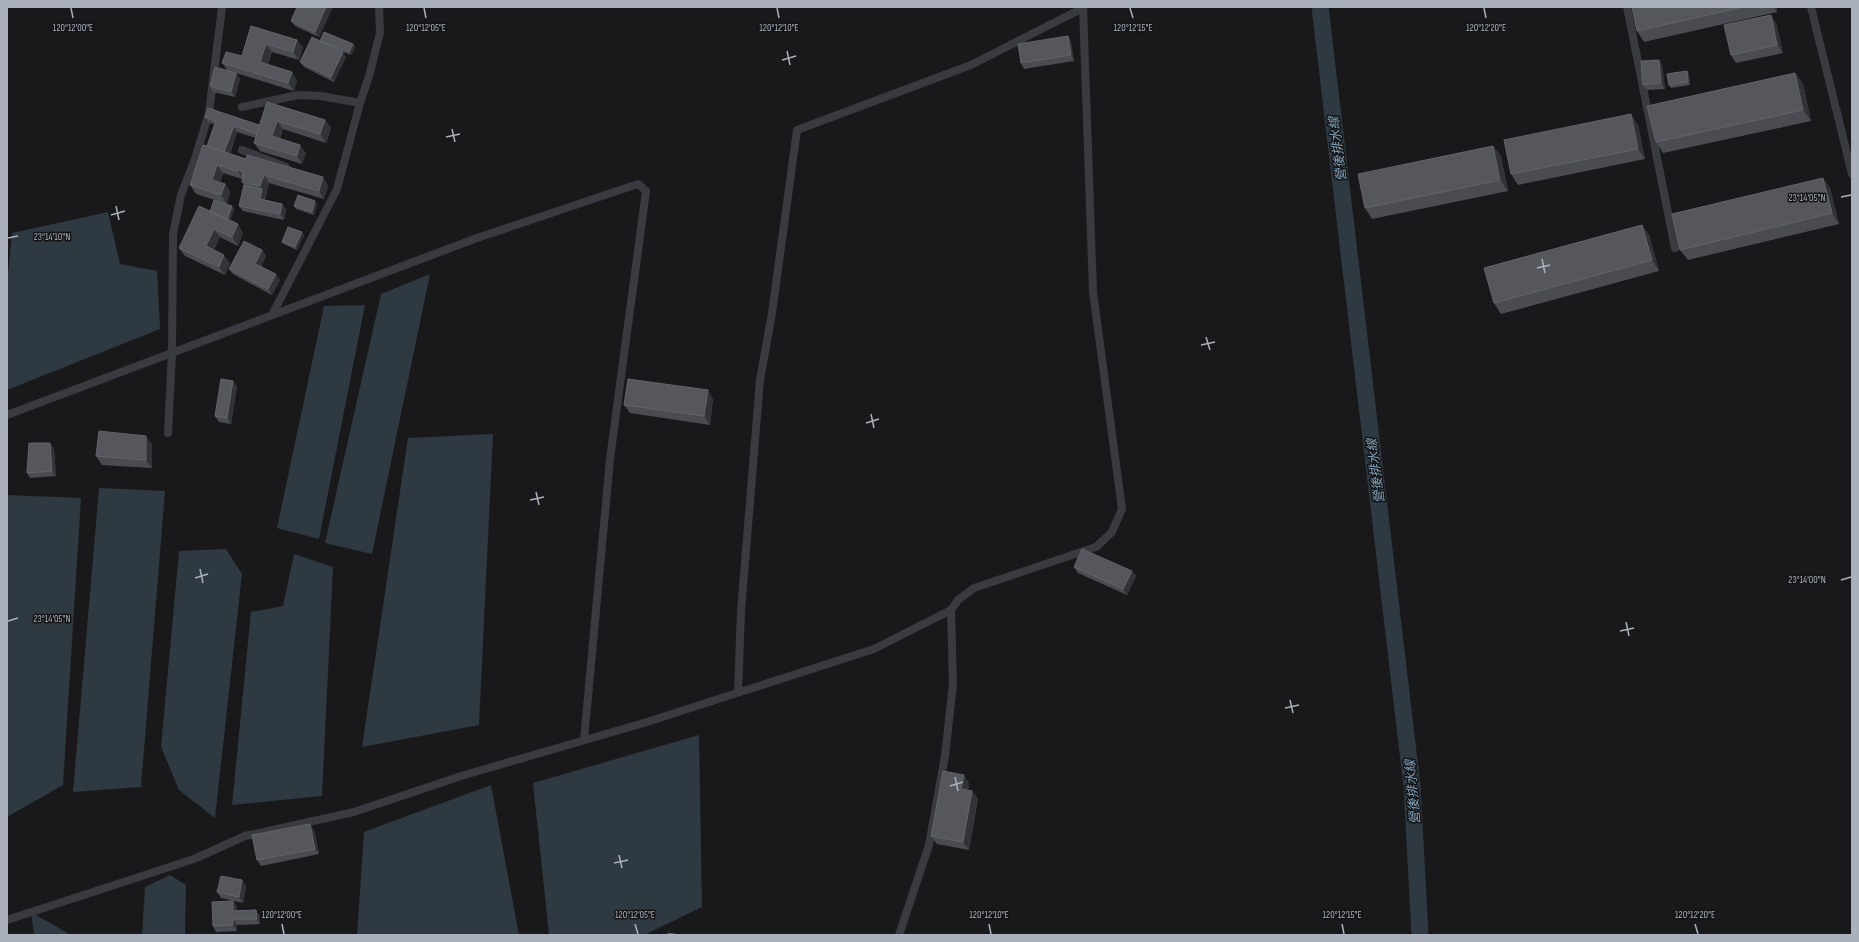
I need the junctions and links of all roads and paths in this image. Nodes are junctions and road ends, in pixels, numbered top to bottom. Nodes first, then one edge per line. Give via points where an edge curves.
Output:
1 (222, 7) edge
2 (379, 7) edge
3 (1083, 7) edge
4 (1627, 7) edge
5 (1810, 7) edge
6 (360, 103) junction
7 (242, 107) dead end
8 (242, 150) dead end
9 (296, 170) edge
10 (1852, 174) edge
11 (1675, 248) edge
12 (272, 315) junction
13 (172, 353) junction
14 (7, 415) edge
15 (168, 433) dead end
16 (951, 610) junction
17 (738, 692) junction
18 (584, 740) junction
19 (7, 920) edge
20 (899, 935) edge

1 - 13 lane via 209,113 181,195 173,234
2 - 6 lane via 380,33
3 - 16 lane via 1093,292 1122,509 1112,532 1096,547 974,588 958,600
3 - 17 lane via 970,65 797,130 772,313 760,380 741,611
4 - 11 lane
5 - 10 lane
6 - 7 lane via 298,95
6 - 12 lane via 333,187
8 - 9 lane
12 - 13 lane
12 - 18 lane via 543,215 638,184 646,191 610,459
13 - 14 lane
13 - 15 lane
16 - 17 lane via 874,649
16 - 20 lane via 953,684 944,756 929,845
17 - 18 lane
18 - 19 lane via 461,776 354,812 245,836 194,859

